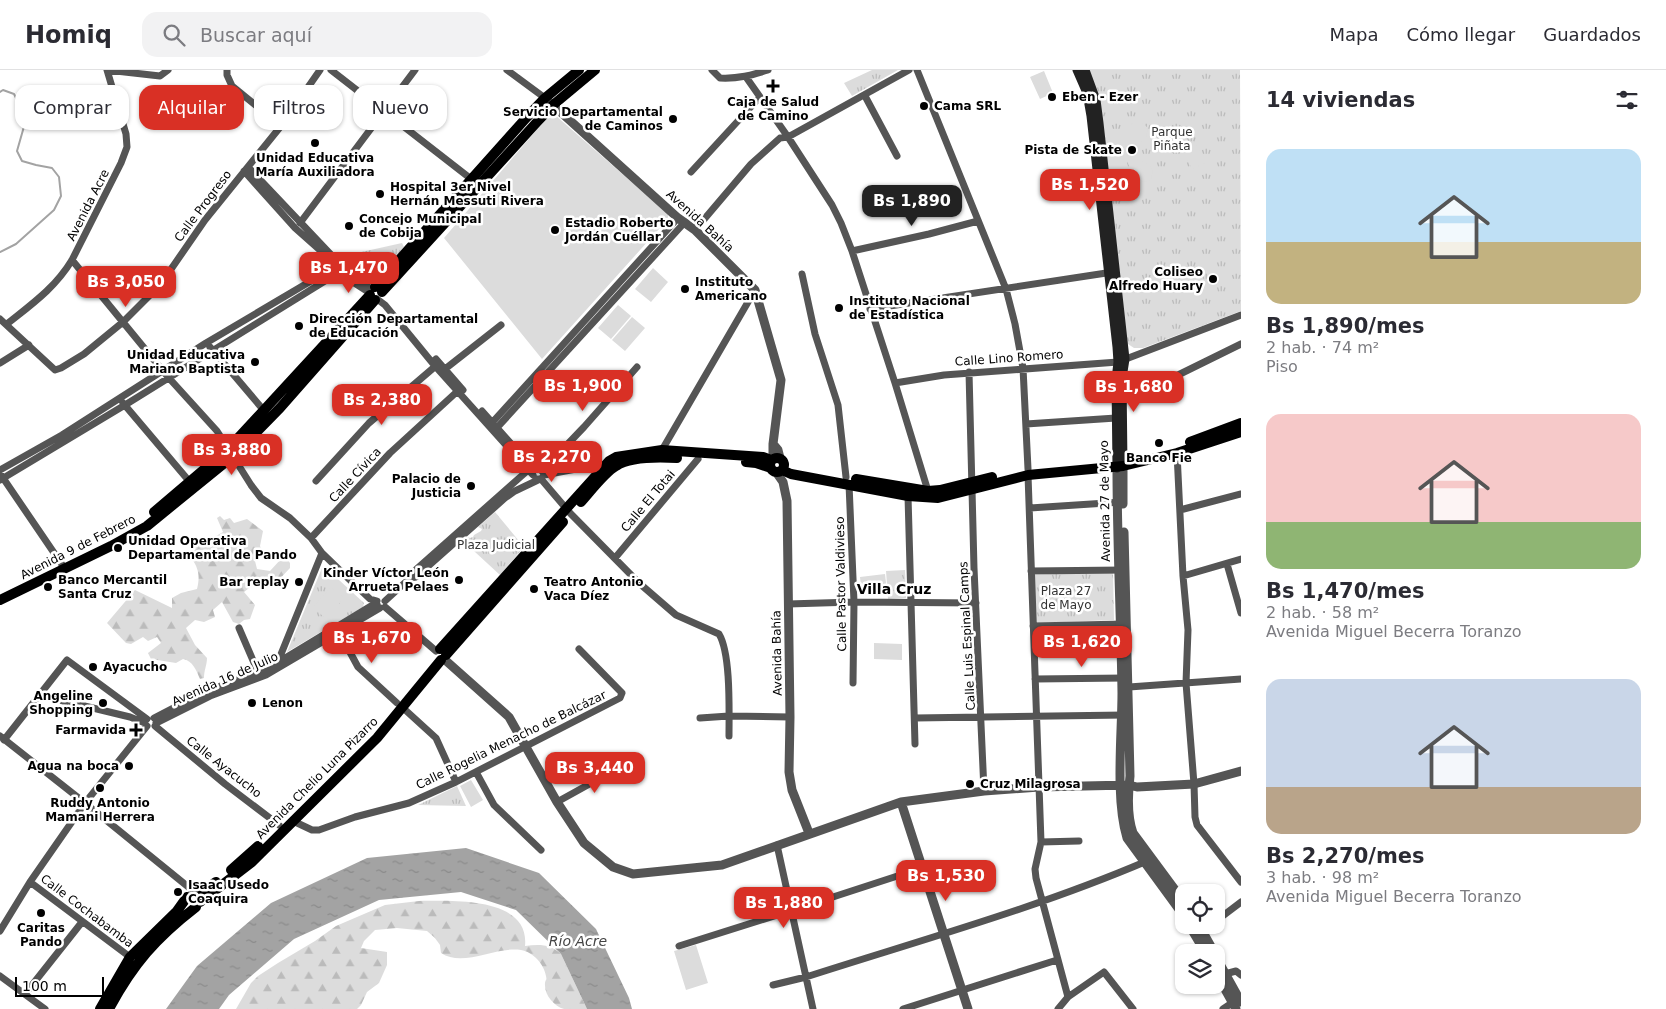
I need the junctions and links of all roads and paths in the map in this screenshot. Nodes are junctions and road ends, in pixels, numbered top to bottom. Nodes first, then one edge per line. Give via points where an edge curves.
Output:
1 (107, 70) edge
2 (168, 70) edge
3 (226, 70) edge
4 (320, 70) edge
5 (331, 70) edge
6 (415, 70) edge
7 (507, 70) edge
8 (579, 70) edge
9 (595, 70) edge
10 (712, 70) edge
11 (768, 70) edge
12 (909, 70) edge
13 (917, 70) edge
14 (1077, 70) edge
15 (1085, 70) edge
16 (150, 72) edge
17 (746, 77) junction
18 (310, 85) edge
19 (404, 85) edge
20 (353, 87) edge
21 (865, 96) junction
22 (760, 97) junction
23 (549, 102) junction
24 (254, 104) edge
25 (278, 130) edge
26 (370, 130) edge
27 (409, 130) edge
28 (788, 136) junction
29 (897, 156) dead end
30 (246, 169) junction
31 (691, 172) dead end
32 (476, 182) junction
33 (682, 220) junction
34 (978, 221) junction
35 (300, 222) junction
36 (695, 230) junction
37 (852, 251) junction
38 (72, 260) junction
39 (326, 264) junction
40 (339, 264) junction
41 (1112, 272) junction
42 (802, 274) dead end
43 (334, 275) junction
44 (1006, 289) junction
45 (755, 290) junction
46 (375, 294) junction
47 (870, 309) junction
48 (1241, 315) edge
49 (0, 319) edge
50 (123, 322) junction
51 (7, 324) junction
52 (501, 325) dead end
53 (206, 343) junction
54 (1241, 344) edge
55 (28, 346) junction
56 (212, 350) junction
57 (1121, 361) junction
58 (0, 363) edge
59 (437, 364) junction
60 (636, 367) dead end
61 (1023, 368) junction
62 (445, 369) junction
63 (163, 371) junction
64 (969, 372) junction
65 (168, 377) junction
66 (1122, 382) junction
67 (895, 383) junction
68 (460, 389) junction
69 (119, 399) junction
70 (125, 405) junction
71 (265, 410) junction
72 (1116, 418) junction
73 (269, 420) junction
74 (1241, 423) edge
75 (1026, 424) junction
76 (493, 427) junction
77 (1241, 432) edge
78 (662, 450) junction
79 (231, 453) junction
80 (1176, 453) junction
81 (698, 459) junction
82 (521, 463) junction
83 (777, 464) junction
84 (1120, 464) junction
85 (603, 472) junction
86 (1028, 472) junction
87 (537, 474) junction
88 (522, 476) junction
89 (2, 477) edge
90 (189, 481) junction
91 (316, 481) dead end
92 (848, 481) junction
93 (973, 485) junction
94 (928, 491) junction
95 (1241, 494) edge
96 (908, 496) junction
97 (1120, 502) junction
98 (1030, 508) junction
99 (1180, 510) junction
100 (568, 511) junction
101 (311, 538) junction
102 (322, 553) junction
103 (615, 558) junction
104 (1241, 559) edge
105 (1227, 564) junction
106 (63, 567) junction
107 (1123, 570) junction
108 (1030, 571) junction
109 (1183, 576) junction
110 (410, 578) junction
111 (0, 594) edge
112 (0, 600) edge
113 (854, 602) junction
114 (911, 602) junction
115 (976, 603) junction
116 (381, 604) junction
117 (788, 604) junction
118 (1241, 613) edge
119 (1124, 624) junction
120 (1033, 626) junction
121 (239, 628) dead end
122 (339, 632) junction
123 (580, 650) dead end
124 (440, 655) junction
125 (277, 666) junction
126 (258, 672) junction
127 (1035, 678) junction
128 (1241, 679) edge
129 (1126, 681) junction
130 (853, 683) dead end
131 (1186, 683) junction
132 (39, 695) junction
133 (400, 705) junction
134 (1125, 715) junction
135 (729, 716) junction
136 (1037, 716) junction
137 (790, 717) junction
138 (982, 717) junction
139 (700, 718) dead end
140 (914, 718) junction
141 (151, 723) junction
142 (729, 736) dead end
143 (2, 738) edge
144 (915, 744) dead end
145 (527, 747) junction
146 (622, 766) dead end
147 (1241, 771) edge
148 (476, 772) junction
149 (456, 782) junction
150 (1194, 784) junction
151 (1125, 785) junction
152 (1039, 787) junction
153 (984, 790) junction
154 (557, 802) junction
155 (900, 802) junction
156 (85, 803) junction
157 (293, 821) junction
158 (279, 825) junction
159 (809, 833) junction
160 (1079, 841) dead end
161 (1041, 842) junction
162 (777, 845) junction
163 (541, 850) dead end
164 (1149, 861) junction
165 (922, 868) junction
166 (178, 879) junction
167 (30, 882) junction
168 (1241, 882) edge
169 (1175, 891) edge
170 (193, 898) junction
171 (1042, 902) junction
172 (1175, 902) edge
173 (1241, 902) edge
174 (790, 911) junction
175 (1225, 914) edge
176 (82, 922) junction
177 (0, 931) edge
178 (944, 932) junction
179 (679, 946) dead end
180 (130, 958) junction
181 (1057, 960) junction
182 (1225, 973) edge
183 (1241, 974) edge
184 (0, 976) edge
185 (806, 977) junction
186 (1225, 982) edge
187 (774, 985) dead end
188 (963, 991) junction
189 (25, 994) junction
190 (1068, 997) junction
191 (1237, 1003) edge
192 (46, 1009) edge
193 (100, 1009) edge
194 (109, 1009) edge
195 (813, 1009) edge
196 (904, 1009) edge
197 (968, 1009) edge
198 (1058, 1009) edge
199 (1133, 1009) edge
200 (1222, 1009) edge

1 - 16 street
1 - 38 street, Avenida Acre via 127,147
2 - 16 street via 160,76
3 - 24 street via 232,86
4 - 18 street, Calle Progreso
5 - 20 street
6 - 19 street
7 - 23 street, Avenida Bahía
8 - 23 main road, Avenida 9 de Febrero
9 - 23 main road, Avenida 9 de Febrero
10 - 17 street via 720,78
11 - 17 street
12 - 21 street
13 - 34 street
14 - 41 main road, Avenida 27 de Mayo via 1087,94 1091,116
15 - 41 main road, Avenida 27 de Mayo via 1096,100
17 - 22 street
21 - 28 street
21 - 29 street
22 - 28 street
22 - 31 street
23 - 32 main road, Avenida 9 de Febrero
23 - 33 street, Avenida Bahía
25 - 30 street, Calle Progreso
26 - 35 street
27 - 32 street
28 - 36 street via 780,138 751,164
28 - 37 street via 832,205
30 - 35 street
30 - 39 street via 295,228 322,252
30 - 50 street, Calle Progreso via 167,275
32 - 46 main road, Avenida 9 de Febrero
33 - 36 street, Avenida Bahía
33 - 76 street
34 - 37 street
34 - 44 street
35 - 40 street
36 - 45 street, Avenida Bahía
37 - 47 street
38 - 50 street
38 - 51 street, Avenida Acre via 53,286
39 - 40 street via 330,260
39 - 43 street via 326,272
39 - 53 street via 316,278
40 - 43 street via 339,272
40 - 46 street
41 - 44 street
41 - 57 main road, Avenida 27 de Mayo
42 - 92 street, Calle Pastor Valdivieso via 815,334 838,405
43 - 46 street via 342,275
43 - 56 street
44 - 47 street
44 - 61 street
45 - 78 street
45 - 83 street, Avenida Bahía via 781,380 773,444 778,450
46 - 59 street
46 - 71 main road, Avenida 9 de Febrero
46 - 73 main road, Avenida 9 de Febrero
47 - 67 street
48 - 57 street, Calle Lino Romero
49 - 51 street, Calle Progreso
50 - 55 street, Calle Progreso via 84,354 55,370
50 - 63 street
51 - 55 street, Calle Progreso
52 - 62 street
53 - 56 street
53 - 63 street
54 - 66 street via 1178,375
55 - 58 street
56 - 65 street
56 - 71 street
57 - 61 street, Calle Lino Romero
57 - 66 main road, Avenida 27 de Mayo
57 - 72 main road, Avenida 27 de Mayo via 1116,380
59 - 62 street
59 - 68 street
59 - 91 street via 369,423
60 - 87 street via 584,427
61 - 64 street, Calle Lino Romero
61 - 75 street
62 - 68 street
63 - 65 street
63 - 69 street
64 - 67 street, Calle Lino Romero
64 - 93 street, Calle Luis Espinal Camps
65 - 70 street
65 - 79 street via 217,431
66 - 84 main road, Avenida 27 de Mayo
67 - 94 street
68 - 76 street
68 - 101 street, Calle Cívica via 390,453
69 - 70 street
69 - 89 street
70 - 89 street
70 - 90 street
71 - 73 street
71 - 79 main road, Avenida 9 de Febrero
72 - 75 street
72 - 84 main road, Avenida 27 de Mayo
73 - 79 main road, Avenida 9 de Febrero
74 - 84 main road
75 - 86 street
76 - 82 street
76 - 87 street
77 - 80 main road
78 - 83 main road, Avenida Chelio Luna Pizarro via 763,457
78 - 85 main road, Avenida Chelio Luna Pizarro via 616,456
79 - 90 main road, Avenida 9 de Febrero
79 - 101 street via 261,498
79 - 106 main road, Avenida 9 de Febrero via 147,526
80 - 84 main road
80 - 99 street
81 - 83 main road, Avenida Chelio Luna Pizarro
81 - 85 main road, Avenida Chelio Luna Pizarro via 646,458 623,462
81 - 103 street, Calle El Totai
82 - 87 street
82 - 88 street via 524,467
83 - 92 main road
83 - 117 street, Avenida Bahía via 786,491
84 - 86 main road
84 - 97 street, Avenida 27 de Mayo
85 - 87 street, Avenida 16 de Julio via 592,466
85 - 100 main road, Avenida Chelio Luna Pizarro
86 - 93 main road
86 - 98 street
87 - 88 street, Avenida 16 de Julio
87 - 100 street
87 - 110 street, Avenida 16 de Julio via 416,577
88 - 110 street, Avenida 16 de Julio
89 - 106 street
90 - 106 main road, Avenida 9 de Febrero via 143,521
92 - 94 main road
92 - 96 main road
92 - 113 street, Calle Pastor Valdivieso
93 - 94 main road
93 - 96 main road via 938,498
93 - 115 street, Calle Luis Espinal Camps
95 - 99 street
96 - 114 street
97 - 98 street
97 - 107 street, Avenida 27 de Mayo
98 - 108 street
99 - 109 street
100 - 103 street
100 - 124 main road, Avenida Chelio Luna Pizarro
101 - 102 street
102 - 116 street via 370,599
102 - 125 street
103 - 135 street via 676,615 719,634 726,662
104 - 105 street
105 - 109 street
105 - 118 street
106 - 111 main road, Avenida 9 de Febrero
106 - 112 main road, Avenida 9 de Febrero
107 - 108 street
107 - 119 street, Avenida 27 de Mayo
108 - 120 street
109 - 131 street via 1188,630
110 - 116 street, Avenida 16 de Julio
113 - 114 street
113 - 117 street
113 - 130 street, Calle Pastor Valdivieso
114 - 115 street
114 - 140 street
115 - 138 street, Calle Luis Espinal Camps
116 - 122 street, Avenida 16 de Julio
116 - 124 street
116 - 125 street, Avenida 16 de Julio via 371,606
117 - 137 street, Avenida Bahía
119 - 120 street
119 - 129 street, Avenida 27 de Mayo
120 - 127 street
121 - 126 street
122 - 125 street, Avenida 16 de Julio
122 - 133 street via 358,667
123 - 145 street, Calle Rogelia Menacho de Balcázar via 622,693 620,698
124 - 133 main road, Avenida Chelio Luna Pizarro
124 - 145 street via 509,717
125 - 126 street, Avenida 16 de Julio
125 - 141 street, Avenida 16 de Julio
126 - 141 street, Avenida 16 de Julio via 204,692
127 - 129 street
127 - 136 street
128 - 131 street
129 - 131 street
129 - 134 street, Avenida 27 de Mayo
131 - 150 street
132 - 141 street
132 - 141 street, Calle Ayacucho via 67,660
132 - 143 street
133 - 149 street via 436,738
133 - 157 main road, Avenida Chelio Luna Pizarro via 377,738
133 - 158 main road, Avenida Chelio Luna Pizarro
134 - 136 street
134 - 151 street, Avenida 27 de Mayo via 1130,776
135 - 137 street
135 - 139 street
135 - 142 street
136 - 138 street
136 - 152 street
137 - 159 street, Avenida Bahía via 789,772 792,790
138 - 140 street
138 - 153 street, Calle Luis Espinal Camps
140 - 144 street
141 - 156 street, Avenida 16 de Julio
141 - 158 street, Calle Ayacucho
143 - 156 street
145 - 148 street, Calle Rogelia Menacho de Balcázar
145 - 154 street
146 - 154 street
147 - 150 street
148 - 149 street, Calle Rogelia Menacho de Balcázar
148 - 163 street via 494,805
149 - 157 street, Calle Rogelia Menacho de Balcázar via 409,803 318,830
150 - 151 street
150 - 168 street via 1197,825
151 - 152 street
151 - 164 street, Avenida 27 de Mayo via 1131,827
152 - 153 street
152 - 161 street
153 - 155 street
154 - 162 street via 584,842 613,867 633,874 722,865
155 - 159 street
155 - 165 street
156 - 166 street
156 - 167 street, Avenida 16 de Julio
157 - 170 main road, Avenida Chelio Luna Pizarro via 252,862
158 - 170 main road, Avenida Chelio Luna Pizarro via 234,868
159 - 162 street
160 - 161 street
161 - 171 street via 1035,869
162 - 174 street
164 - 169 street, Avenida 27 de Mayo
164 - 171 street
164 - 172 street, Avenida 27 de Mayo
165 - 174 street
165 - 178 street
166 - 170 street
166 - 170 street
167 - 176 street, Calle Cochabamba
167 - 177 street, Avenida 16 de Julio
170 - 180 main road, Avenida Chelio Luna Pizarro
170 - 194 main road, Avenida Chelio Luna Pizarro via 175,923 146,952
171 - 178 street
171 - 181 street
173 - 175 street
174 - 179 street
174 - 185 street
176 - 180 street, Calle Cochabamba
176 - 189 street
178 - 185 street
178 - 188 street
180 - 193 main road, Avenida Chelio Luna Pizarro
181 - 188 street
181 - 190 street
182 - 183 street
184 - 189 street
185 - 187 street
185 - 195 street
186 - 191 street
188 - 196 street
188 - 197 street
189 - 192 street
190 - 198 street
190 - 199 street via 1104,972
191 - 200 street

